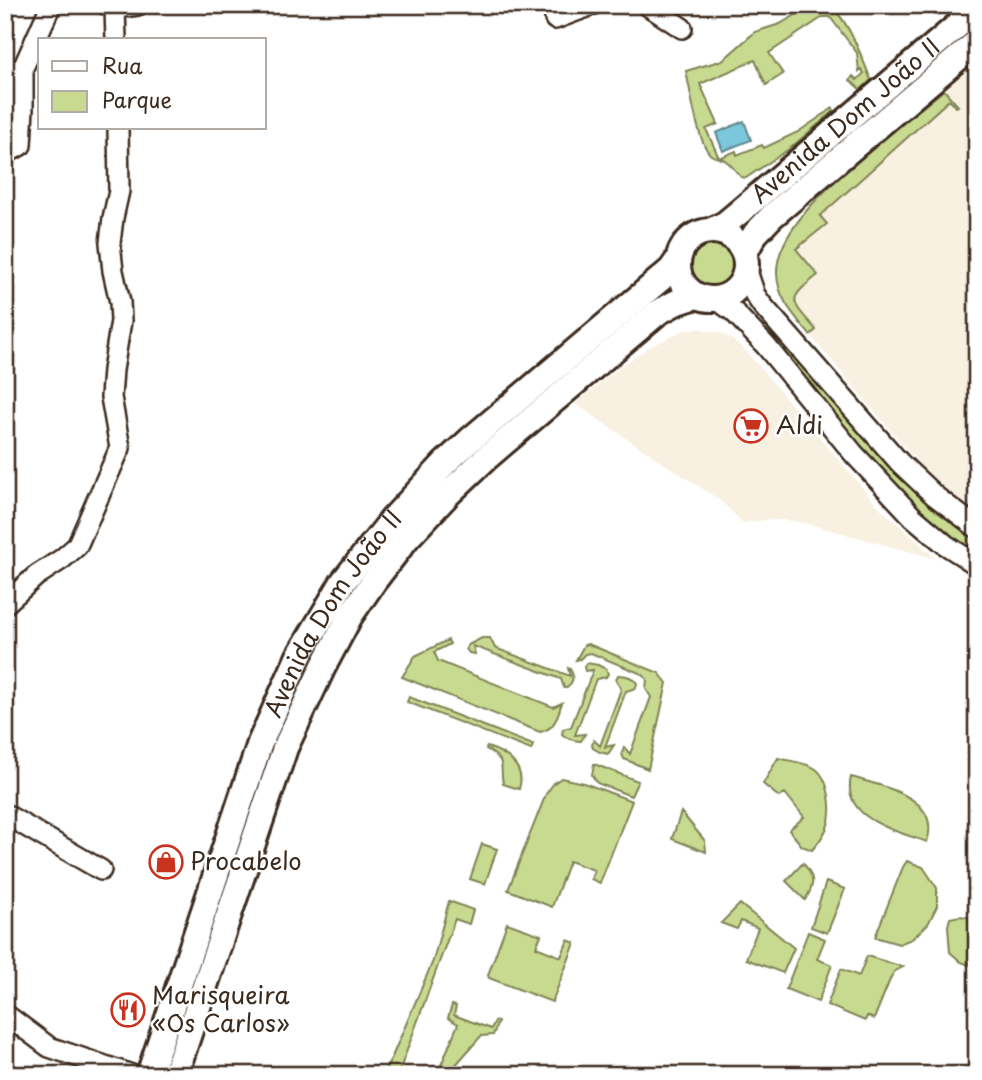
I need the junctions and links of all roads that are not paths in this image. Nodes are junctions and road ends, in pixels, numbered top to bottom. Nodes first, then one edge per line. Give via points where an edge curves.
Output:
1 (51, 5) edge
2 (138, 5) edge
3 (593, 5) edge
4 (647, 5) edge
5 (111, 7) edge
6 (977, 9) edge
7 (555, 19) dead end
8 (682, 28) dead end
9 (116, 38) edge
10 (977, 42) edge
11 (23, 68) junction
12 (5, 87) edge
13 (118, 130) edge
14 (5, 154) edge
15 (712, 230) junction
16 (678, 260) junction
17 (746, 261) junction
18 (706, 298) junction
19 (977, 528) edge
20 (977, 565) edge
21 (5, 604) edge
22 (5, 814) edge
23 (101, 870) dead end
24 (5, 1014) edge
25 (132, 1075) edge
26 (149, 1075) edge
27 (175, 1075) edge

1 - 11 street
2 - 5 street
3 - 7 street
4 - 8 street
5 - 9 street
6 - 15 main road, Avenida Dom João II via 737,214
10 - 17 main road, Avenida Dom João II via 772,216 755,234
11 - 12 street via 6,74
11 - 14 street via 21,145
13 - 21 street via 119,191 110,243 121,321 111,397 120,448 77,546
15 - 16 main road, Avenida Dom João II via 693,236
15 - 17 main road via 735,238
16 - 18 main road via 687,290
16 - 26 main road, Avenida Dom João II via 445,463 391,520 343,582 299,656 260,743
17 - 18 main road, Avenida Dom João II via 733,292
17 - 19 street via 762,305 900,463
18 - 20 street via 734,312 913,517
18 - 27 main road, Avenida Dom João II via 675,303 657,313 469,474 407,538 350,616 285,748
22 - 23 street
24 - 25 street via 50,1047

